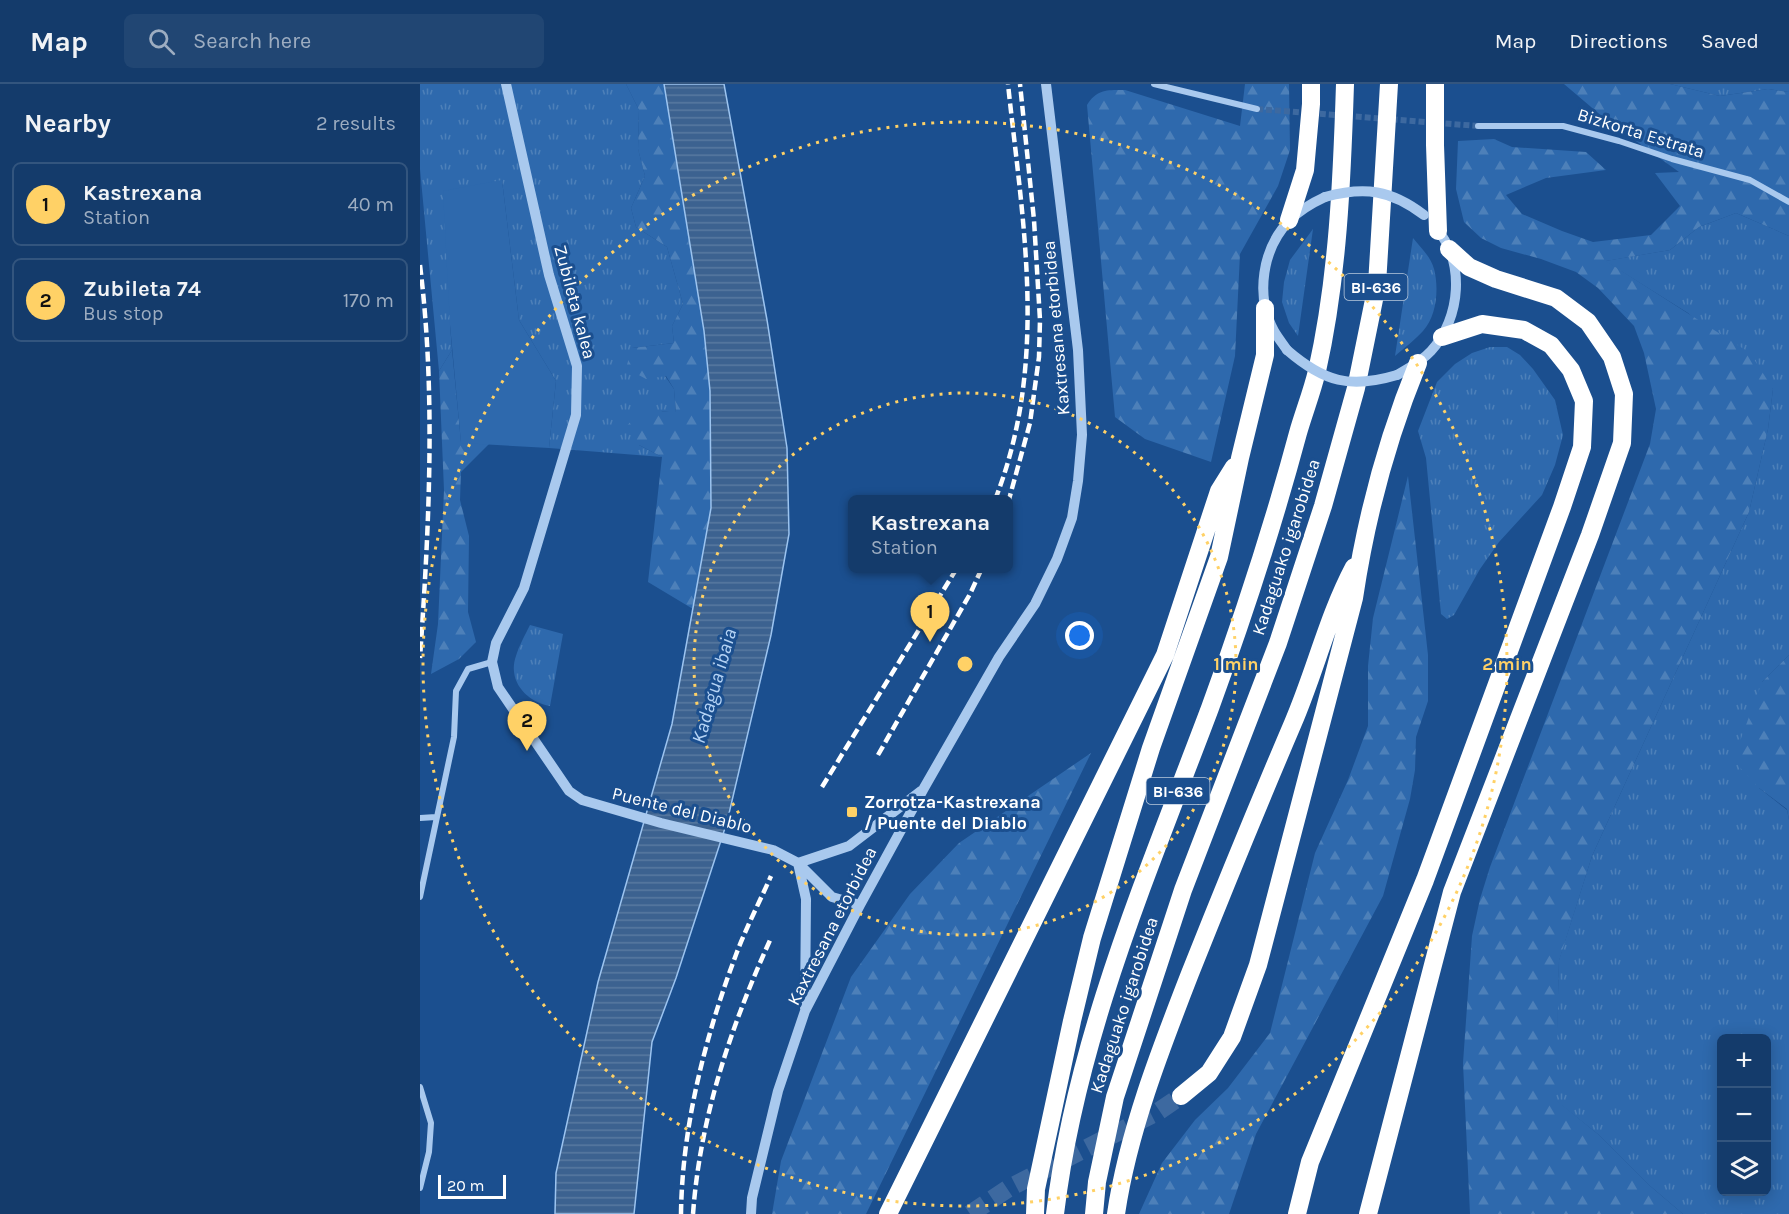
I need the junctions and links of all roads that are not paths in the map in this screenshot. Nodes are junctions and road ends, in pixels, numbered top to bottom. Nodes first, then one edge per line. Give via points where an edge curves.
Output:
1 (506, 84) edge
2 (1046, 84) edge
3 (1154, 84) edge
4 (1311, 84) edge
5 (1345, 84) edge
6 (1389, 84) edge
7 (1435, 84) edge
8 (1257, 109) tunnel mouth
9 (1478, 126) tunnel mouth
10 (1789, 202) edge
11 (1289, 220) junction
12 (1438, 231) junction
13 (1449, 249) junction
14 (1265, 308) junction
15 (1442, 337) junction
16 (1418, 363) junction
17 (1240, 458) junction
18 (1360, 554) junction
19 (492, 662) junction
20 (924, 788) junction
21 (436, 817) junction
22 (420, 818) edge
23 (798, 863) junction
24 (420, 897) edge
25 (860, 905) junction
26 (805, 1011) junction
27 (420, 1087) edge
28 (1181, 1096) tunnel mouth
29 (420, 1188) edge
30 (751, 1214) edge
31 (888, 1214) edge
32 (1035, 1214) edge
33 (1055, 1214) edge
34 (1094, 1214) edge
35 (1116, 1214) edge
36 (1297, 1214) edge
37 (1368, 1214) edge

1 - 19 street, Zubileta kalea via 549,275 577,366 576,415 524,588 496,643
2 - 20 street, Kaxtresana etorbidea via 1078,350 1082,435 1074,509 1035,604 999,657
3 - 8 street
4 - 11 highway via 1305,170
5 - 33 highway, Kadaguako igarobidea / BI-636 via 1333,272 1317,372 1264,549 1211,705 1101,1007 1078,1089
6 - 34 highway, Kadaguako igarobidea / BI-636 via 1377,285 1356,388 1278,643 1183,890 1115,1097
7 - 12 highway
9 - 10 street, Bizkorta Estrata via 1563,126 1750,180
11 - 12 street, bridge via 1325,197 1366,190 1407,202
11 - 14 street via 1275,239 1267,261 1263,284
12 - 13 street
13 - 15 street via 1455,303
13 - 37 highway via 1469,267 1556,298 1588,322 1612,357 1624,394 1622,443 1452,892
14 - 16 street, bridge via 1287,350 1305,366 1334,379 1374,382
14 - 17 highway via 1265,355
15 - 16 street
15 - 36 highway via 1482,324 1524,330 1551,345 1571,370 1584,401 1582,447 1425,880 1310,1162
16 - 18 highway via 1395,422
17 - 31 highway via 1219,491 1166,655
17 - 32 highway via 1219,557 1151,748 1092,938 1036,1189
18 - 28 highway via 1354,598 1258,965 1232,1037 1209,1073
18 - 35 highway via 1341,591 1298,712 1177,1006 1149,1082
19 - 21 street via 468,669 456,691 454,737
19 - 23 street, Puente del Diablo via 498,687 569,791 582,801 773,850
20 - 23 street via 849,846
20 - 25 street, Kaxtresana etorbidea
21 - 22 street
21 - 24 street
23 - 25 street, Puente del Diablo via 832,897
23 - 26 street via 806,899
25 - 26 street, Kaxtresana etorbidea
26 - 30 street, Kaxtresana etorbidea via 778,1091
27 - 29 street via 431,1123

